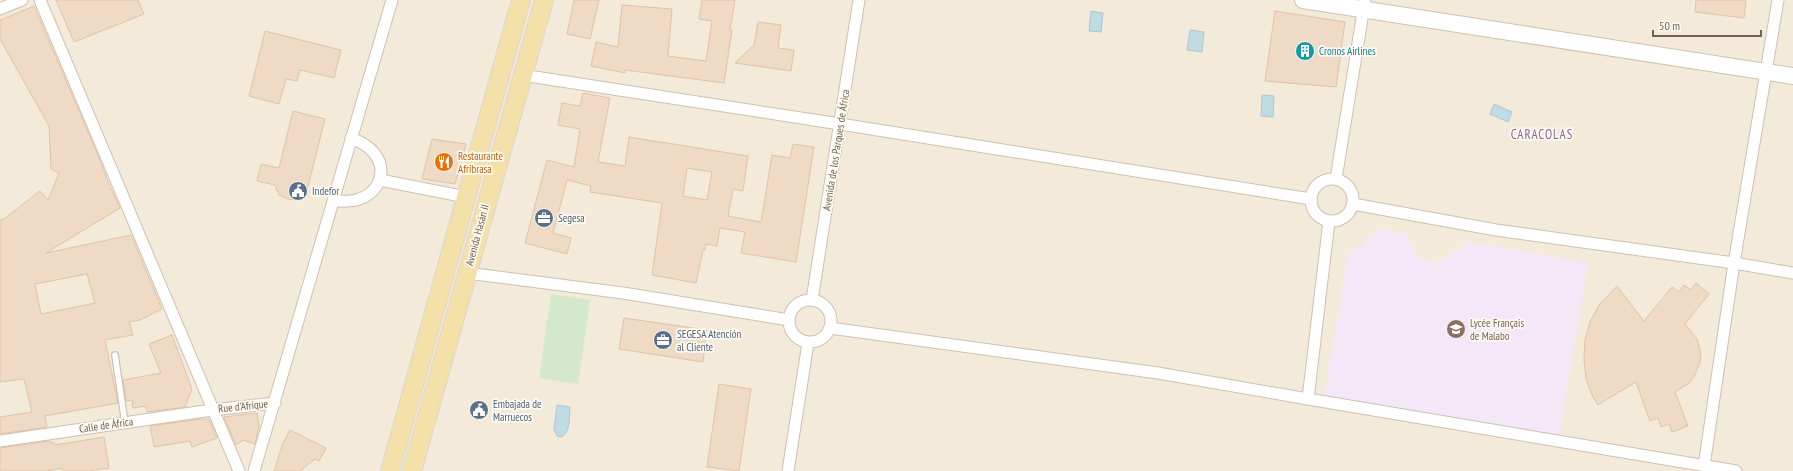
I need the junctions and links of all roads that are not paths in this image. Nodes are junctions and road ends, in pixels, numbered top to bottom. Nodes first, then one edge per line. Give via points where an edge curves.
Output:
1 (22, 0) edge
2 (40, 0) edge
3 (392, 0) edge
4 (521, 0) edge
5 (544, 0) edge
6 (859, 0) edge
7 (1303, 0) edge
8 (1778, 0) edge
9 (1364, 5) edge
10 (0, 9) edge
11 (1766, 72) junction
12 (522, 75) junction
13 (1793, 76) edge
14 (840, 124) junction
15 (351, 138) junction
16 (1336, 179) junction
17 (380, 180) junction
18 (466, 197) junction
19 (1311, 199) junction
20 (334, 201) junction
21 (1353, 204) junction
22 (1329, 221) junction
23 (1734, 263) junction
24 (467, 273) junction
25 (1793, 273) edge
26 (812, 300) junction
27 (789, 320) junction
28 (830, 328) junction
29 (808, 342) junction
30 (115, 355) dead end
31 (1308, 400) junction
32 (274, 403) junction
33 (212, 410) junction
34 (125, 422) junction
35 (0, 441) edge
36 (1704, 466) junction
37 (239, 471) edge
38 (254, 471) edge
39 (390, 471) edge
40 (412, 471) edge
41 (788, 471) edge
42 (1736, 471) edge

1 - 10 street
2 - 33 street
3 - 15 street
4 - 18 main road, Avenida Hasán II
5 - 12 main road, Avenida Hasán II
6 - 14 street, Avenida de los Parques de África
7 - 9 street
8 - 11 street
9 - 11 street
9 - 16 street
11 - 13 street
11 - 23 street
12 - 14 street
12 - 24 main road, Avenida Hasán II
14 - 19 street
14 - 26 street, Avenida de los Parques de África
15 - 17 street via 374,152 381,166
15 - 20 street
16 - 19 street via 1326,180 1317,185
16 - 21 street via 1348,186 1353,194
17 - 18 street
17 - 20 street via 373,190 361,198
18 - 39 main road, Avenida Hasán II
19 - 22 street via 1312,208 1317,215
20 - 32 street
21 - 22 street via 1343,219
21 - 23 street via 1496,230
22 - 31 street
23 - 25 street
23 - 36 street
24 - 27 street via 622,293
24 - 40 main road, Avenida Hasán II
26 - 27 street via 798,304
26 - 28 street via 821,303 828,310
27 - 29 street via 790,329 796,337
28 - 29 street via 822,339
28 - 31 street via 1158,373
29 - 41 street
30 - 34 lane
31 - 36 street
32 - 33 street, Rue d'Afrique
32 - 38 street
33 - 34 street, Calle de África
33 - 37 street
34 - 35 street, Calle de África
36 - 42 street

